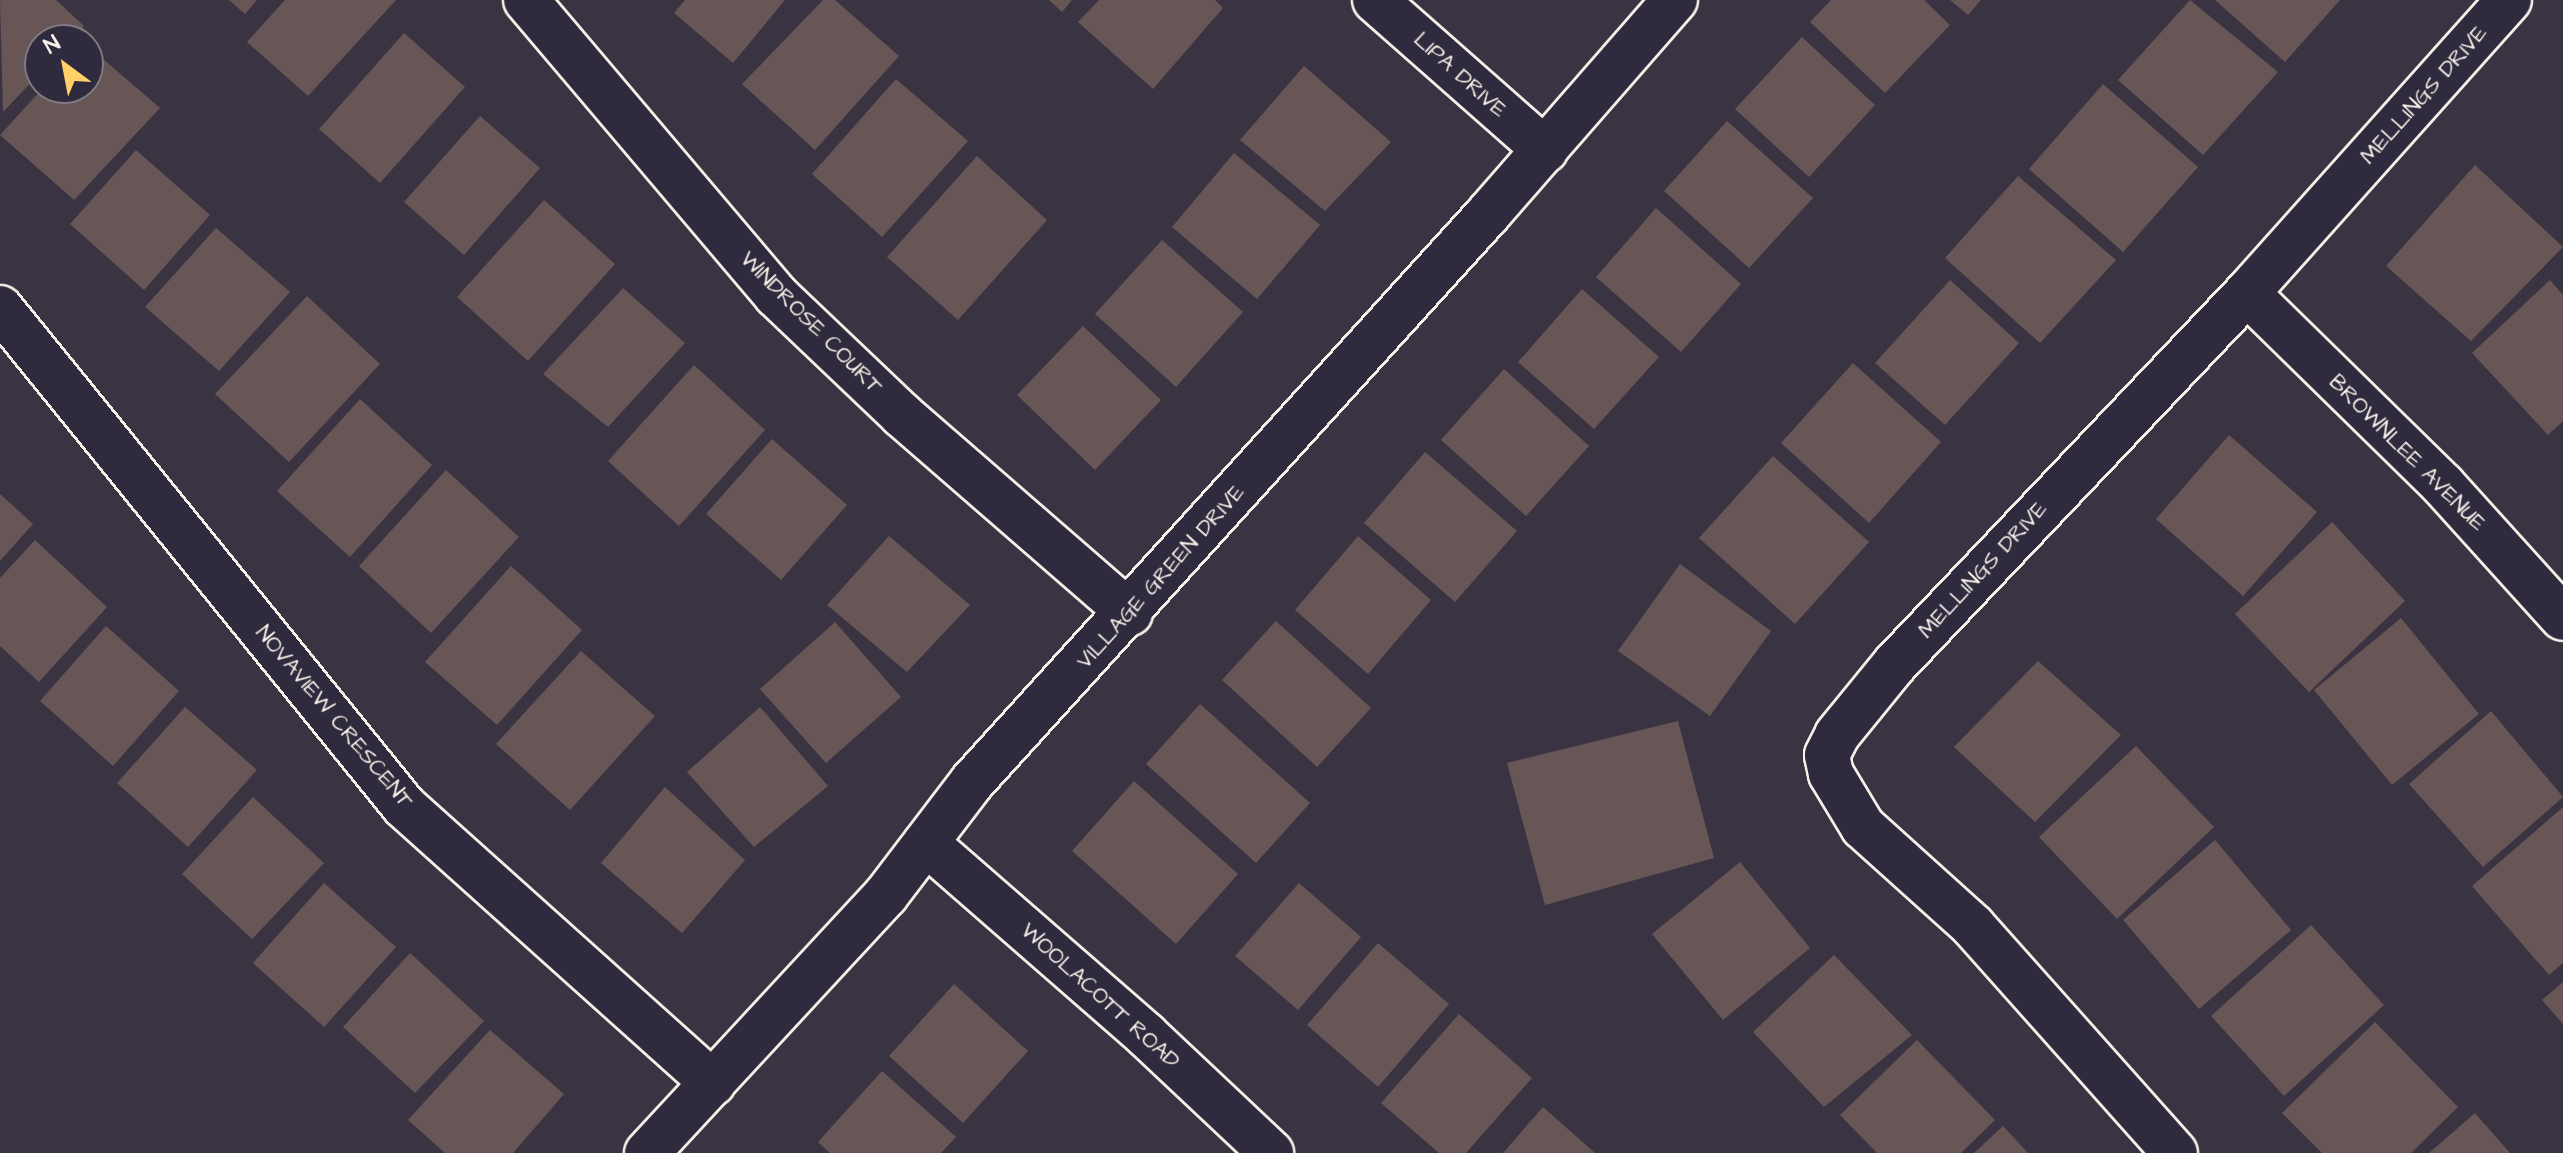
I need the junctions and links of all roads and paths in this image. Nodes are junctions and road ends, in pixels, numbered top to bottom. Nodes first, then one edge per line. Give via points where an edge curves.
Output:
1 (526, 0) edge
2 (1375, 0) edge
3 (1675, 0) edge
4 (2509, 0) edge
5 (1545, 150) junction
6 (2247, 293) junction
7 (0, 308) edge
8 (1130, 613) junction
9 (2563, 618) edge
10 (926, 843) junction
11 (713, 1083) junction
12 (647, 1153) edge
13 (1271, 1153) edge
14 (2175, 1153) edge

1 - 8 street, WINDROSE COURT via 776,295 902,415
2 - 5 street, LIPA DRIVE
3 - 5 street, VILLAGE GREEN DRIVE
4 - 6 street, MELLINGS DRIVE
5 - 8 street, VILLAGE GREEN DRIVE
6 - 9 street, BROWNLEE AVENUE via 2443,485
6 - 14 street, MELLINGS DRIVE via 1895,664 1827,755 1831,774 1863,827 1973,926
7 - 11 street, NOVAVIEW CRESCENT via 404,806
8 - 10 street, VILLAGE GREEN DRIVE via 972,782
10 - 11 street, VILLAGE GREEN DRIVE via 886,895
10 - 13 street, WOOLACOTT ROAD via 1146,1035
11 - 12 street, VILLAGE GREEN DRIVE

